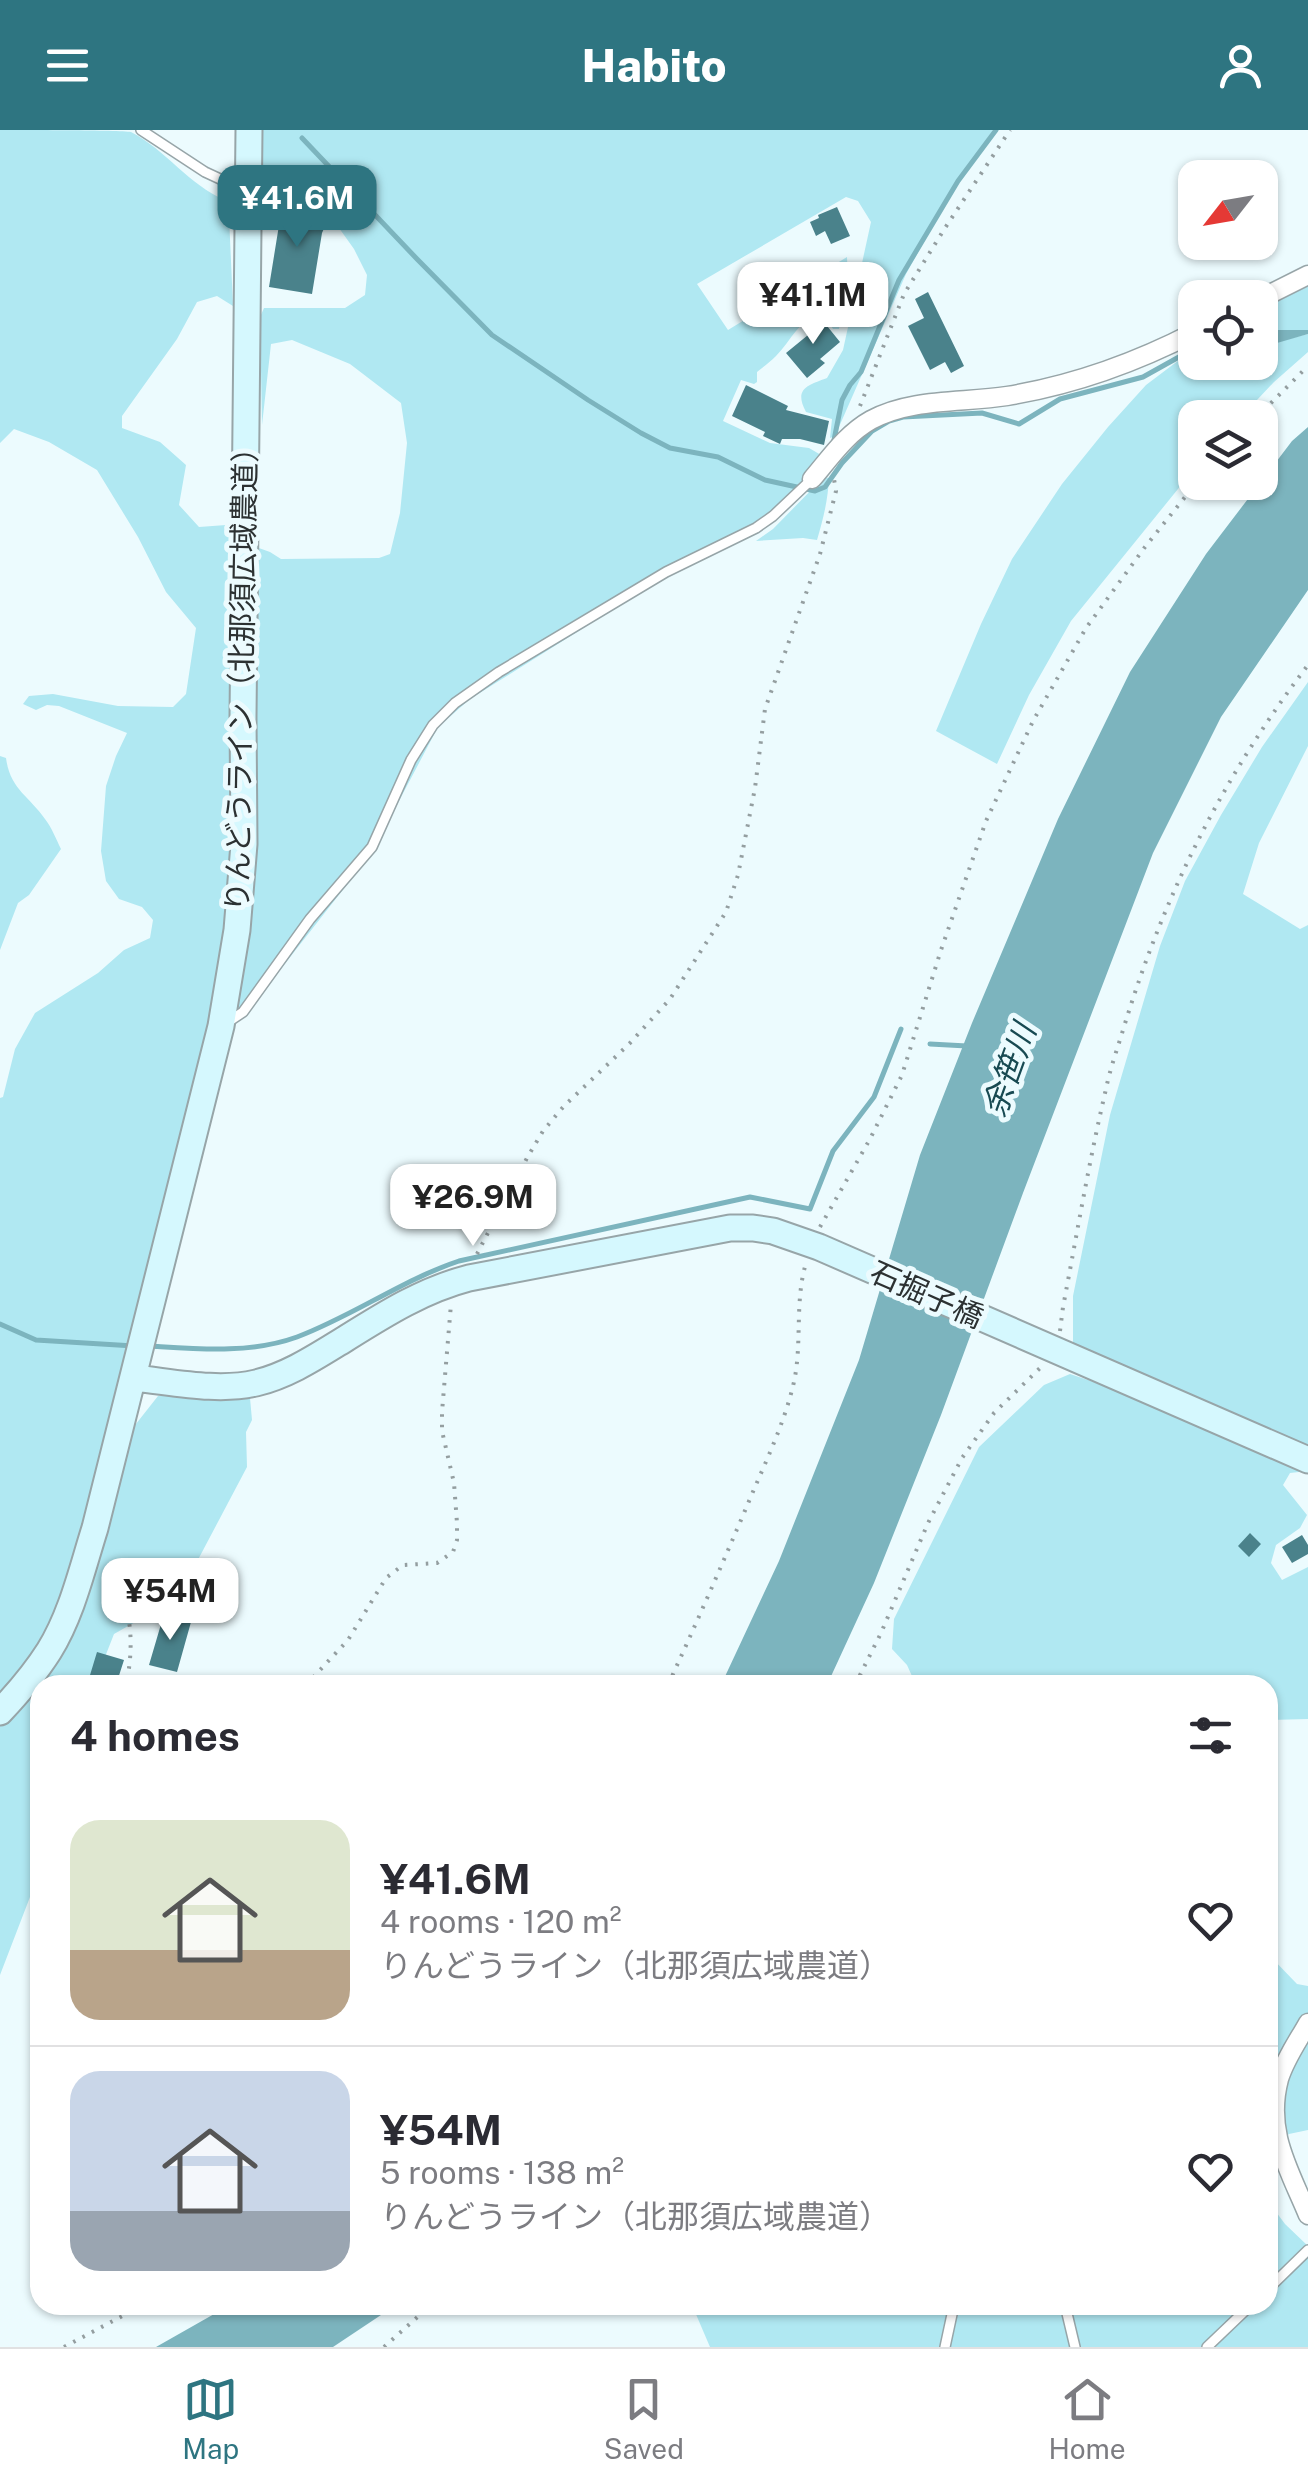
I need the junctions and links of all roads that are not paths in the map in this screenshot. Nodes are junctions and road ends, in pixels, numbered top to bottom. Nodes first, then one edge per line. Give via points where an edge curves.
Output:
1 (141, 130) edge
2 (249, 130) edge
3 (248, 192) junction
4 (1308, 274) edge
5 (1278, 290) edge
6 (1178, 340) edge
7 (812, 480) joint
8 (221, 1026) junction
9 (134, 1378) junction
10 (1308, 1460) edge
11 (31, 1675) edge
12 (30, 1677) edge
13 (0, 1712) edge
14 (1308, 2023) edge
15 (1278, 2087) edge
16 (1278, 2143) edge
17 (1308, 2215) edge
18 (1308, 2250) edge
19 (1278, 2279) edge
20 (952, 2315) edge
21 (1068, 2315) edge
22 (1241, 2315) edge
23 (945, 2347) edge
24 (1075, 2347) edge
25 (1207, 2347) edge

1 - 3 lane
2 - 3 street, りんどうライン（北那須広域農道）
3 - 8 street, りんどうライン（北那須広域農道） via 244,844
4 - 5 street
6 - 7 street via 1087,379 899,408 859,428
7 - 8 lane via 756,528 666,572 455,703 411,760 372,847 243,1012
8 - 9 street, りんどうライン（北那須広域農道）
9 - 10 street, 石掘子橋 via 255,1384 298,1368 436,1287 730,1228 773,1231
9 - 11 street, りんどうライン（北那須広域農道） via 73,1600
12 - 13 street, りんどうライン（北那須広域農道）
14 - 15 street
16 - 17 street
18 - 19 lane
20 - 23 lane
21 - 24 lane
22 - 25 lane

